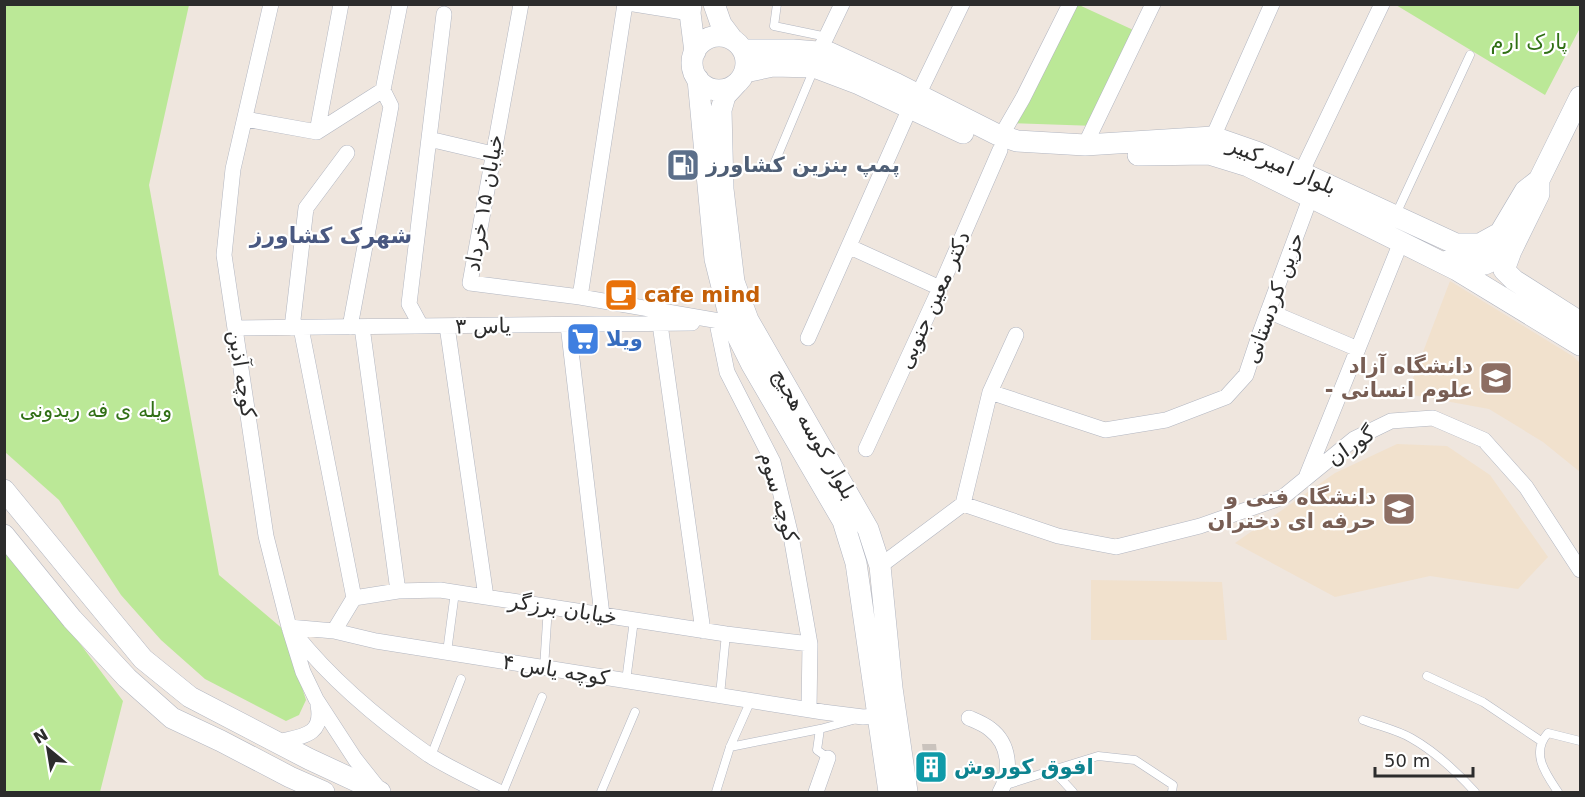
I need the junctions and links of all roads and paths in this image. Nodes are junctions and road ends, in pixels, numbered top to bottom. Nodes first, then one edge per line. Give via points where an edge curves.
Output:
1 (271, 4) edge
2 (341, 4) edge
3 (400, 4) edge
4 (521, 4) edge
5 (626, 4) edge
6 (634, 4) edge
7 (714, 4) edge
8 (777, 4) edge
9 (842, 4) edge
10 (962, 4) edge
11 (1070, 4) edge
12 (1153, 4) edge
13 (1272, 4) edge
14 (1382, 4) edge
15 (691, 9) edge
16 (444, 14) dead end
17 (738, 45) junction
18 (695, 52) junction
19 (820, 52) junction
20 (1470, 54) dead end
21 (741, 78) junction
22 (698, 79) junction
23 (383, 90) junction
24 (1581, 97) edge
25 (914, 101) junction
26 (245, 119) junction
27 (317, 132) junction
28 (429, 139) junction
29 (1000, 143) junction
30 (1085, 145) junction
31 (1211, 146) junction
32 (347, 153) dead end
33 (494, 154) junction
34 (772, 169) dead end
35 (1301, 173) junction
36 (1539, 180) junction
37 (1311, 196) junction
38 (1395, 216) junction
39 (1401, 242) junction
40 (850, 247) junction
41 (1511, 251) junction
42 (1438, 260) junction
43 (940, 288) junction
44 (580, 297) junction
45 (1268, 311) junction
46 (732, 322) junction
47 (1581, 322) edge
48 (660, 324) junction
49 (568, 325) junction
50 (421, 326) junction
51 (447, 326) junction
52 (356, 327) junction
53 (235, 328) junction
54 (297, 328) junction
55 (1016, 335) dead end
56 (808, 338) dead end
57 (1581, 345) edge
58 (1358, 348) junction
59 (990, 392) junction
60 (866, 449) dead end
61 (1306, 478) junction
62 (4, 490) edge
63 (963, 504) junction
64 (4, 535) edge
65 (880, 566) junction
66 (1581, 570) edge
67 (857, 571) junction
68 (398, 591) junction
69 (455, 592) junction
70 (486, 597) junction
71 (354, 598) junction
72 (548, 606) junction
73 (602, 615) junction
74 (634, 620) junction
75 (289, 627) junction
76 (703, 631) junction
77 (334, 632) junction
78 (726, 634) junction
79 (810, 644) junction
80 (447, 652) junction
81 (544, 668) junction
82 (1427, 676) dead end
83 (461, 679) dead end
84 (626, 681) junction
85 (720, 695) junction
86 (542, 697) dead end
87 (316, 699) junction
88 (751, 700) junction
89 (816, 710) junction
90 (635, 712) dead end
91 (870, 717) junction
92 (969, 718) dead end
93 (1363, 720) dead end
94 (820, 729) junction
95 (1541, 741) junction
96 (1581, 741) edge
97 (278, 742) junction
98 (730, 747) junction
99 (431, 756) junction
100 (828, 758) joint
101 (1053, 770) junction
102 (1002, 789) edge
103 (324, 792) edge
104 (380, 792) edge
105 (501, 792) edge
106 (602, 792) edge
107 (716, 792) edge
108 (816, 792) edge
109 (889, 792) edge
110 (907, 792) edge
111 (1073, 792) edge
112 (1172, 792) edge
113 (1475, 792) edge
114 (1558, 792) edge

1 - 26 street, کوچه آذین
2 - 27 street
3 - 23 street
4 - 33 street, خیابان ۱۵ خرداد
5 - 44 street
6 - 15 street
7 - 17 street via 721,24
8 - 19 lane via 774,26
9 - 19 street
10 - 25 street
11 - 29 street, دکتر معین جنوبی
12 - 30 street
13 - 31 street
14 - 35 street
15 - 18 street
16 - 28 street
17 - 18 street via 719,36 704,41
17 - 19 street, بلوار امیرکبیر
17 - 21 street via 746,57
18 - 22 street via 693,66
19 - 21 street, بلوار امیرکبیر
19 - 25 street, بلوار امیرکبیر via 841,57
19 - 34 lane
20 - 38 lane
21 - 22 street via 731,88 716,90
21 - 46 street, بلوار کوسه هجیج via 725,96 721,110 723,189 734,282
22 - 46 street, بلوار کوسه هجیج via 715,259
23 - 27 street
23 - 52 street via 391,106
24 - 36 street
25 - 29 street, بلوار امیرکبیر
25 - 40 street
26 - 27 street
26 - 53 street, کوچه آذین via 233,169 224,255
28 - 33 street
28 - 50 street via 409,304
29 - 30 street, بلوار امیرکبیر
29 - 31 street, بلوار امیرکبیر via 1061,158
29 - 43 street, دکتر معین جنوبی
30 - 31 street, بلوار امیرکبیر
31 - 35 street, بلوار امیرکبیر via 1259,153
31 - 37 street, بلوار امیرکبیر
32 - 54 street via 306,208
33 - 44 street, خیابان ۱۵ خرداد via 470,283
35 - 38 street, بلوار امیرکبیر
36 - 38 street, بلوار امیرکبیر via 1525,190 1500,233 1480,244 1456,244
36 - 41 street via 1539,194
37 - 39 street, بلوار امیرکبیر
37 - 45 street, حزین کردستانی
39 - 42 street, بلوار امیرکبیر
39 - 58 street
40 - 43 street
40 - 56 street
41 - 42 street via 1485,264
41 - 47 street via 1504,270
42 - 57 street, بلوار امیرکبیر
43 - 60 street, دکتر معین جنوبی
44 - 46 street, خیابان ۱۵ خرداد
45 - 58 street
45 - 59 street, حزین کردستانی via 1246,375 1226,397 1166,420 1105,430
46 - 48 street, یاس ۳
46 - 65 street, بلوار کوسه هجیج via 868,529
46 - 67 street, بلوار کوسه هجیج via 752,365 843,521
46 - 79 street, کوچه سوم via 727,372 773,462
48 - 49 street, یاس ۳
48 - 76 street
49 - 51 street, یاس ۳
49 - 73 street
50 - 51 street, یاس ۳
50 - 52 street, یاس ۳
51 - 70 street
52 - 54 street, یاس ۳
52 - 68 street
53 - 54 street, یاس ۳
53 - 75 street, کوچه آذین via 266,536
54 - 71 street
55 - 59 street
58 - 61 street
59 - 63 street
61 - 63 street, گوران via 1273,500 1200,526 1116,547 1058,536
61 - 66 street, گوران via 1354,438 1391,421 1433,418 1484,440 1526,487
62 - 97 street via 143,658 190,697
63 - 65 street
64 - 103 street via 72,619 172,718
65 - 67 street
65 - 110 street, بلوار کوسه هجیج
67 - 91 street, بلوار کوسه هجیج
68 - 69 street, خیابان برزگر
68 - 71 street, خیابان برزگر
69 - 70 street, خیابان برزگر
69 - 80 lane
70 - 72 street, خیابان برزگر
71 - 77 street
72 - 73 street, خیابان برزگر
72 - 81 lane
73 - 74 street, خیابان برزگر
74 - 76 street, خیابان برزگر
74 - 84 lane
75 - 77 street, کوچه یاس ۴
75 - 87 street, کوچه آذین
75 - 99 street via 317,662 358,701
76 - 78 street, خیابان برزگر
77 - 80 street, کوچه یاس ۴
78 - 79 street, خیابان برزگر
78 - 85 lane
79 - 89 street, کوچه سوم
80 - 81 street, کوچه یاس ۴
81 - 84 street, کوچه یاس ۴
82 - 95 lane via 1483,702
83 - 99 lane
84 - 85 street, کوچه یاس ۴
85 - 88 street, کوچه یاس ۴
86 - 105 lane
87 - 97 street via 316,728 307,735
87 - 104 street, کوچه آذین
88 - 89 street, کوچه یاس ۴
88 - 98 lane
89 - 91 street, کوچه یاس ۴
90 - 106 lane
91 - 94 lane
91 - 109 street, بلوار کوسه هجیج
92 - 102 street via 990,728 1001,741 1008,770
93 - 113 lane via 1417,742 1451,766
94 - 98 lane
94 - 100 lane via 817,750
95 - 96 lane via 1548,733
95 - 114 lane via 1541,766
97 - 104 street
98 - 107 lane
99 - 105 street
100 - 108 street
101 - 102 lane
101 - 111 lane
101 - 112 lane via 1098,756 1135,760 1173,785

